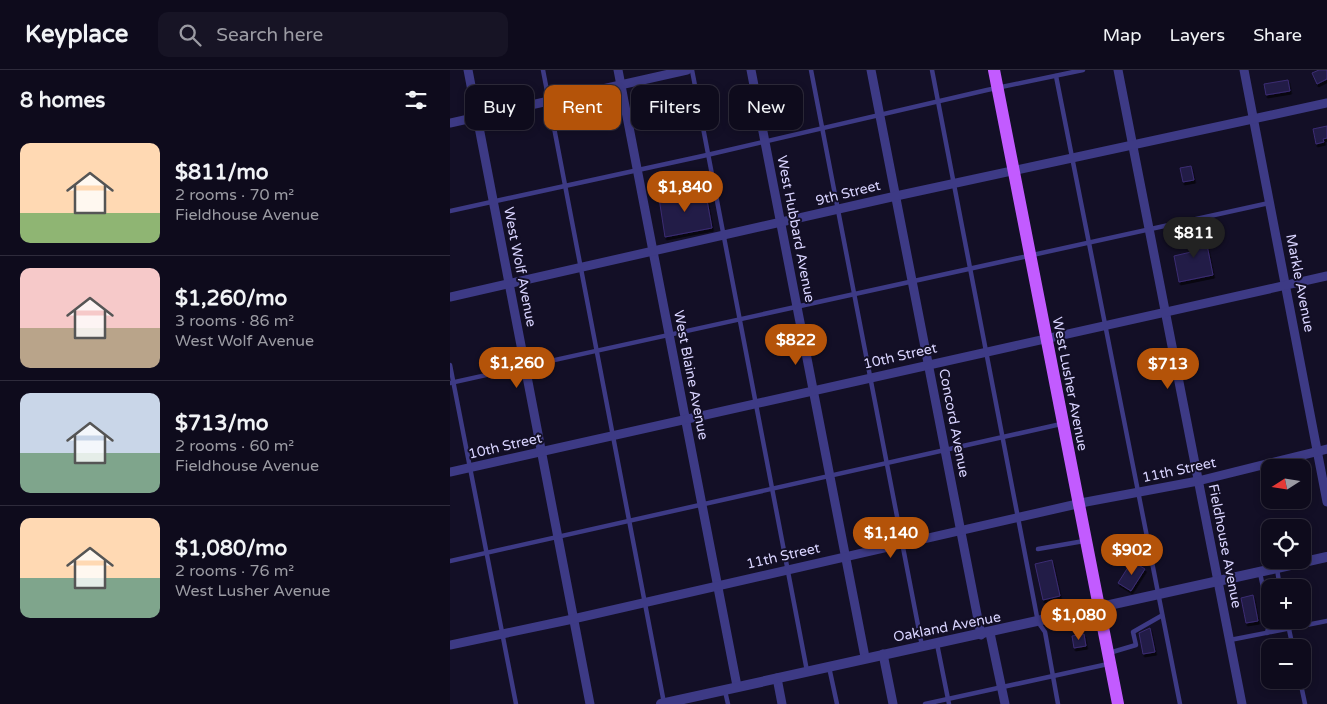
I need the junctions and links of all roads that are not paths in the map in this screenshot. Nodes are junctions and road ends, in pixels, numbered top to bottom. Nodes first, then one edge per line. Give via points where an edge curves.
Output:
1 (468, 70) edge
2 (543, 70) edge
3 (618, 70) edge
4 (686, 70) edge
5 (692, 70) edge
6 (751, 70) edge
7 (812, 70) edge
8 (872, 70) edge
9 (932, 70) edge
10 (994, 70) edge
11 (1083, 70) edge
12 (1118, 70) edge
13 (1244, 70) edge
14 (1056, 76) junction
15 (471, 85) edge
16 (546, 85) edge
17 (621, 85) junction
18 (997, 88) junction
19 (937, 101) junction
20 (1327, 103) edge
21 (880, 115) junction
22 (1253, 118) junction
23 (465, 120) edge
24 (450, 123) edge
25 (822, 127) junction
26 (479, 130) edge
27 (554, 130) edge
28 (765, 141) junction
29 (1134, 145) junction
30 (707, 155) junction
31 (1074, 158) junction
32 (637, 170) junction
33 (1013, 170) junction
34 (953, 184) junction
35 (564, 185) junction
36 (896, 196) junction
37 (493, 201) junction
38 (1270, 203) junction
39 (838, 210) junction
40 (450, 211) edge
41 (781, 224) junction
42 (1149, 230) junction
43 (722, 237) junction
44 (1089, 243) junction
45 (653, 253) junction
46 (1030, 256) junction
47 (579, 268) junction
48 (969, 268) junction
49 (1327, 276) edge
50 (912, 281) junction
51 (1287, 284) junction
52 (509, 285) junction
53 (854, 294) junction
54 (450, 297) edge
55 (797, 306) junction
56 (1165, 313) junction
57 (740, 319) junction
58 (1105, 326) junction
59 (669, 334) junction
60 (1046, 338) junction
61 (596, 350) junction
62 (984, 352) junction
63 (928, 363) junction
64 (450, 365) edge
65 (525, 366) junction
66 (870, 377) junction
67 (452, 382) edge
68 (813, 390) junction
69 (756, 404) junction
70 (686, 420) junction
71 (1062, 424) junction
72 (613, 434) junction
73 (1000, 437) junction
74 (945, 449) junction
75 (1322, 450) edge
76 (541, 452) junction
77 (887, 461) junction
78 (470, 468) junction
79 (450, 472) edge
80 (830, 476) junction
81 (1198, 481) junction
82 (772, 489) junction
83 (1136, 493) junction
84 (1327, 502) edge
85 (703, 503) junction
86 (1078, 504) junction
87 (1017, 518) junction
88 (630, 520) junction
89 (961, 531) junction
90 (557, 536) junction
91 (1085, 541) junction
92 (903, 544) junction
93 (1038, 549) dead end
94 (487, 553) junction
95 (845, 557) junction
96 (1327, 557) edge
97 (450, 560) edge
98 (1311, 561) edge
99 (1276, 569) joint
100 (788, 570) junction
101 (1260, 572) junction
102 (1278, 579) edge
103 (1217, 582) junction
104 (718, 585) junction
105 (1157, 596) junction
106 (646, 602) junction
107 (1098, 608) junction
108 (1161, 616) junction
109 (573, 619) junction
110 (1327, 621) edge
111 (1038, 622) junction
112 (1311, 624) edge
113 (1289, 629) joint
114 (1267, 633) junction
115 (502, 634) junction
116 (986, 634) junction
117 (1291, 639) edge
118 (1230, 640) junction
119 (936, 643) junction
120 (450, 645) edge
121 (922, 646) junction
122 (883, 654) junction
123 (865, 657) junction
124 (1108, 658) junction
125 (829, 666) junction
126 (808, 671) junction
127 (1053, 676) junction
128 (777, 678) junction
129 (737, 686) junction
130 (1001, 687) junction
131 (725, 689) junction
132 (1302, 689) edge
133 (948, 702) edge
134 (667, 703) edge
135 (516, 704) edge
136 (590, 704) edge
137 (728, 704) edge
138 (782, 704) edge
139 (837, 704) edge
140 (893, 704) edge
141 (925, 704) edge
142 (1004, 704) edge
143 (1058, 704) edge
144 (1118, 704) edge
145 (1180, 704) edge
146 (1242, 704) edge
147 (1305, 704) edge

1 - 15 street, West Wolf Avenue
2 - 16 lane
3 - 17 street, West Blaine Avenue
4 - 17 street
5 - 30 lane
6 - 28 street, West Hubbard Avenue
7 - 25 lane
8 - 21 street, Concord Avenue
9 - 19 lane
10 - 18 main road, West Lusher Avenue
11 - 14 lane
12 - 29 street, Fieldhouse Avenue
13 - 22 street, Markle Avenue
14 - 18 lane
14 - 31 lane
17 - 32 street, West Blaine Avenue
18 - 19 lane
18 - 33 main road, West Lusher Avenue
19 - 21 lane
19 - 34 lane
20 - 22 street, 9th Street
21 - 25 lane
21 - 36 street, Concord Avenue
22 - 29 street, 9th Street
22 - 38 street, Markle Avenue
23 - 24 street
25 - 28 lane
25 - 39 lane
26 - 37 street, West Wolf Avenue
27 - 35 lane
28 - 30 lane
28 - 41 street, West Hubbard Avenue
29 - 31 street, 9th Street
29 - 42 street, Fieldhouse Avenue
30 - 32 lane
30 - 43 lane
31 - 33 street, 9th Street
31 - 44 lane
32 - 35 lane
32 - 45 street, West Blaine Avenue
33 - 34 street, 9th Street
33 - 46 main road, West Lusher Avenue
34 - 36 street, 9th Street
34 - 48 lane
35 - 37 lane
35 - 47 lane
36 - 39 street, 9th Street
36 - 50 street, Concord Avenue
37 - 40 lane
37 - 52 street, West Wolf Avenue
38 - 42 lane
38 - 51 street, Markle Avenue
39 - 41 street, 9th Street
39 - 53 lane
41 - 43 street, 9th Street
41 - 55 street, West Hubbard Avenue
42 - 44 lane
42 - 56 street, Fieldhouse Avenue
43 - 45 street, 9th Street
43 - 57 lane
44 - 46 lane
44 - 58 lane
45 - 47 street, 9th Street
45 - 59 street, West Blaine Avenue
46 - 48 lane
46 - 60 main road, West Lusher Avenue
47 - 52 street, 9th Street
47 - 61 lane
48 - 50 lane
48 - 62 lane
49 - 51 street, 10th Street
50 - 53 lane
50 - 63 street, Concord Avenue
51 - 56 street, 10th Street
51 - 75 street, Markle Avenue
52 - 54 street, 9th Street
52 - 65 street, West Wolf Avenue
53 - 55 lane
53 - 66 lane
55 - 57 lane
55 - 68 street, West Hubbard Avenue
56 - 58 street, 10th Street
56 - 81 street, Fieldhouse Avenue
57 - 59 lane
57 - 69 lane
58 - 60 street, 10th Street
58 - 83 lane
59 - 61 lane
59 - 70 street, West Blaine Avenue
60 - 62 street, 10th Street
60 - 71 main road, West Lusher Avenue
61 - 65 lane
61 - 72 lane
62 - 63 street, 10th Street
62 - 73 lane
63 - 66 street, 10th Street
63 - 74 street, Concord Avenue
64 - 67 lane
65 - 67 lane
65 - 76 street, West Wolf Avenue
66 - 68 street, 10th Street
66 - 77 lane
67 - 78 lane
68 - 69 street, 10th Street
68 - 80 street, West Hubbard Avenue
69 - 70 street, 10th Street
69 - 82 lane
70 - 72 street, 10th Street
70 - 85 street, West Blaine Avenue
71 - 73 lane
71 - 86 main road, West Lusher Avenue
72 - 76 street, 10th Street
72 - 88 lane
73 - 74 lane
73 - 87 lane
74 - 77 lane
74 - 89 street, Concord Avenue
75 - 81 street, 11th Street
75 - 84 street, Markle Avenue
76 - 78 street, 10th Street
76 - 90 street, West Wolf Avenue
77 - 80 lane
77 - 92 lane
78 - 79 street, 10th Street
78 - 94 lane
80 - 82 lane
80 - 95 street, West Hubbard Avenue
81 - 83 street, 11th Street
81 - 103 street, Fieldhouse Avenue
82 - 85 lane
82 - 100 lane
83 - 86 street, 11th Street
83 - 105 lane
85 - 88 lane
85 - 104 street, West Blaine Avenue
86 - 87 street, 11th Street
86 - 91 main road, West Lusher Avenue
87 - 89 street, 11th Street
87 - 111 lane
88 - 90 lane
88 - 106 lane
89 - 92 street, 11th Street
89 - 116 street, Concord Avenue
90 - 94 lane
90 - 109 street, West Wolf Avenue
91 - 93 lane
91 - 107 main road, West Lusher Avenue
92 - 95 street, 11th Street
92 - 121 lane
94 - 97 lane
94 - 115 lane
95 - 100 street, 11th Street
95 - 123 street, West Hubbard Avenue
96 - 98 street, Oakland Avenue
99 - 101 street, Oakland Avenue
99 - 102 lane
100 - 104 street, 11th Street
100 - 126 lane
101 - 103 street, Oakland Avenue
101 - 114 lane via 1270,620
103 - 105 street, Oakland Avenue
103 - 118 street, Fieldhouse Avenue
104 - 106 street, 11th Street
104 - 129 street, West Blaine Avenue
105 - 107 street, Oakland Avenue
105 - 108 lane
106 - 109 street, 11th Street
106 - 134 lane
107 - 111 street, Oakland Avenue
107 - 124 main road, West Lusher Avenue
108 - 124 lane via 1133,632 1136,645
108 - 145 lane
109 - 115 street, 11th Street
109 - 136 street, West Wolf Avenue
110 - 112 lane
111 - 116 street, Oakland Avenue
111 - 127 lane via 1045,632
113 - 114 lane
113 - 117 lane
114 - 118 lane
115 - 120 street, 11th Street
115 - 135 lane
116 - 119 street, Oakland Avenue
116 - 130 street, Concord Avenue
118 - 146 street, Fieldhouse Avenue
119 - 121 street, Oakland Avenue
119 - 133 lane
121 - 122 street, Oakland Avenue
122 - 123 street, Oakland Avenue
122 - 140 street
123 - 125 street, Oakland Avenue
124 - 127 lane
124 - 144 main road, West Lusher Avenue
125 - 126 street, Oakland Avenue
125 - 139 lane
126 - 128 street, Oakland Avenue
127 - 130 lane
127 - 143 lane
128 - 129 street, Oakland Avenue
128 - 138 street
129 - 131 street, Oakland Avenue
130 - 133 lane
130 - 142 street, Concord Avenue
131 - 134 street, Oakland Avenue
131 - 137 lane
132 - 147 lane
133 - 141 lane

